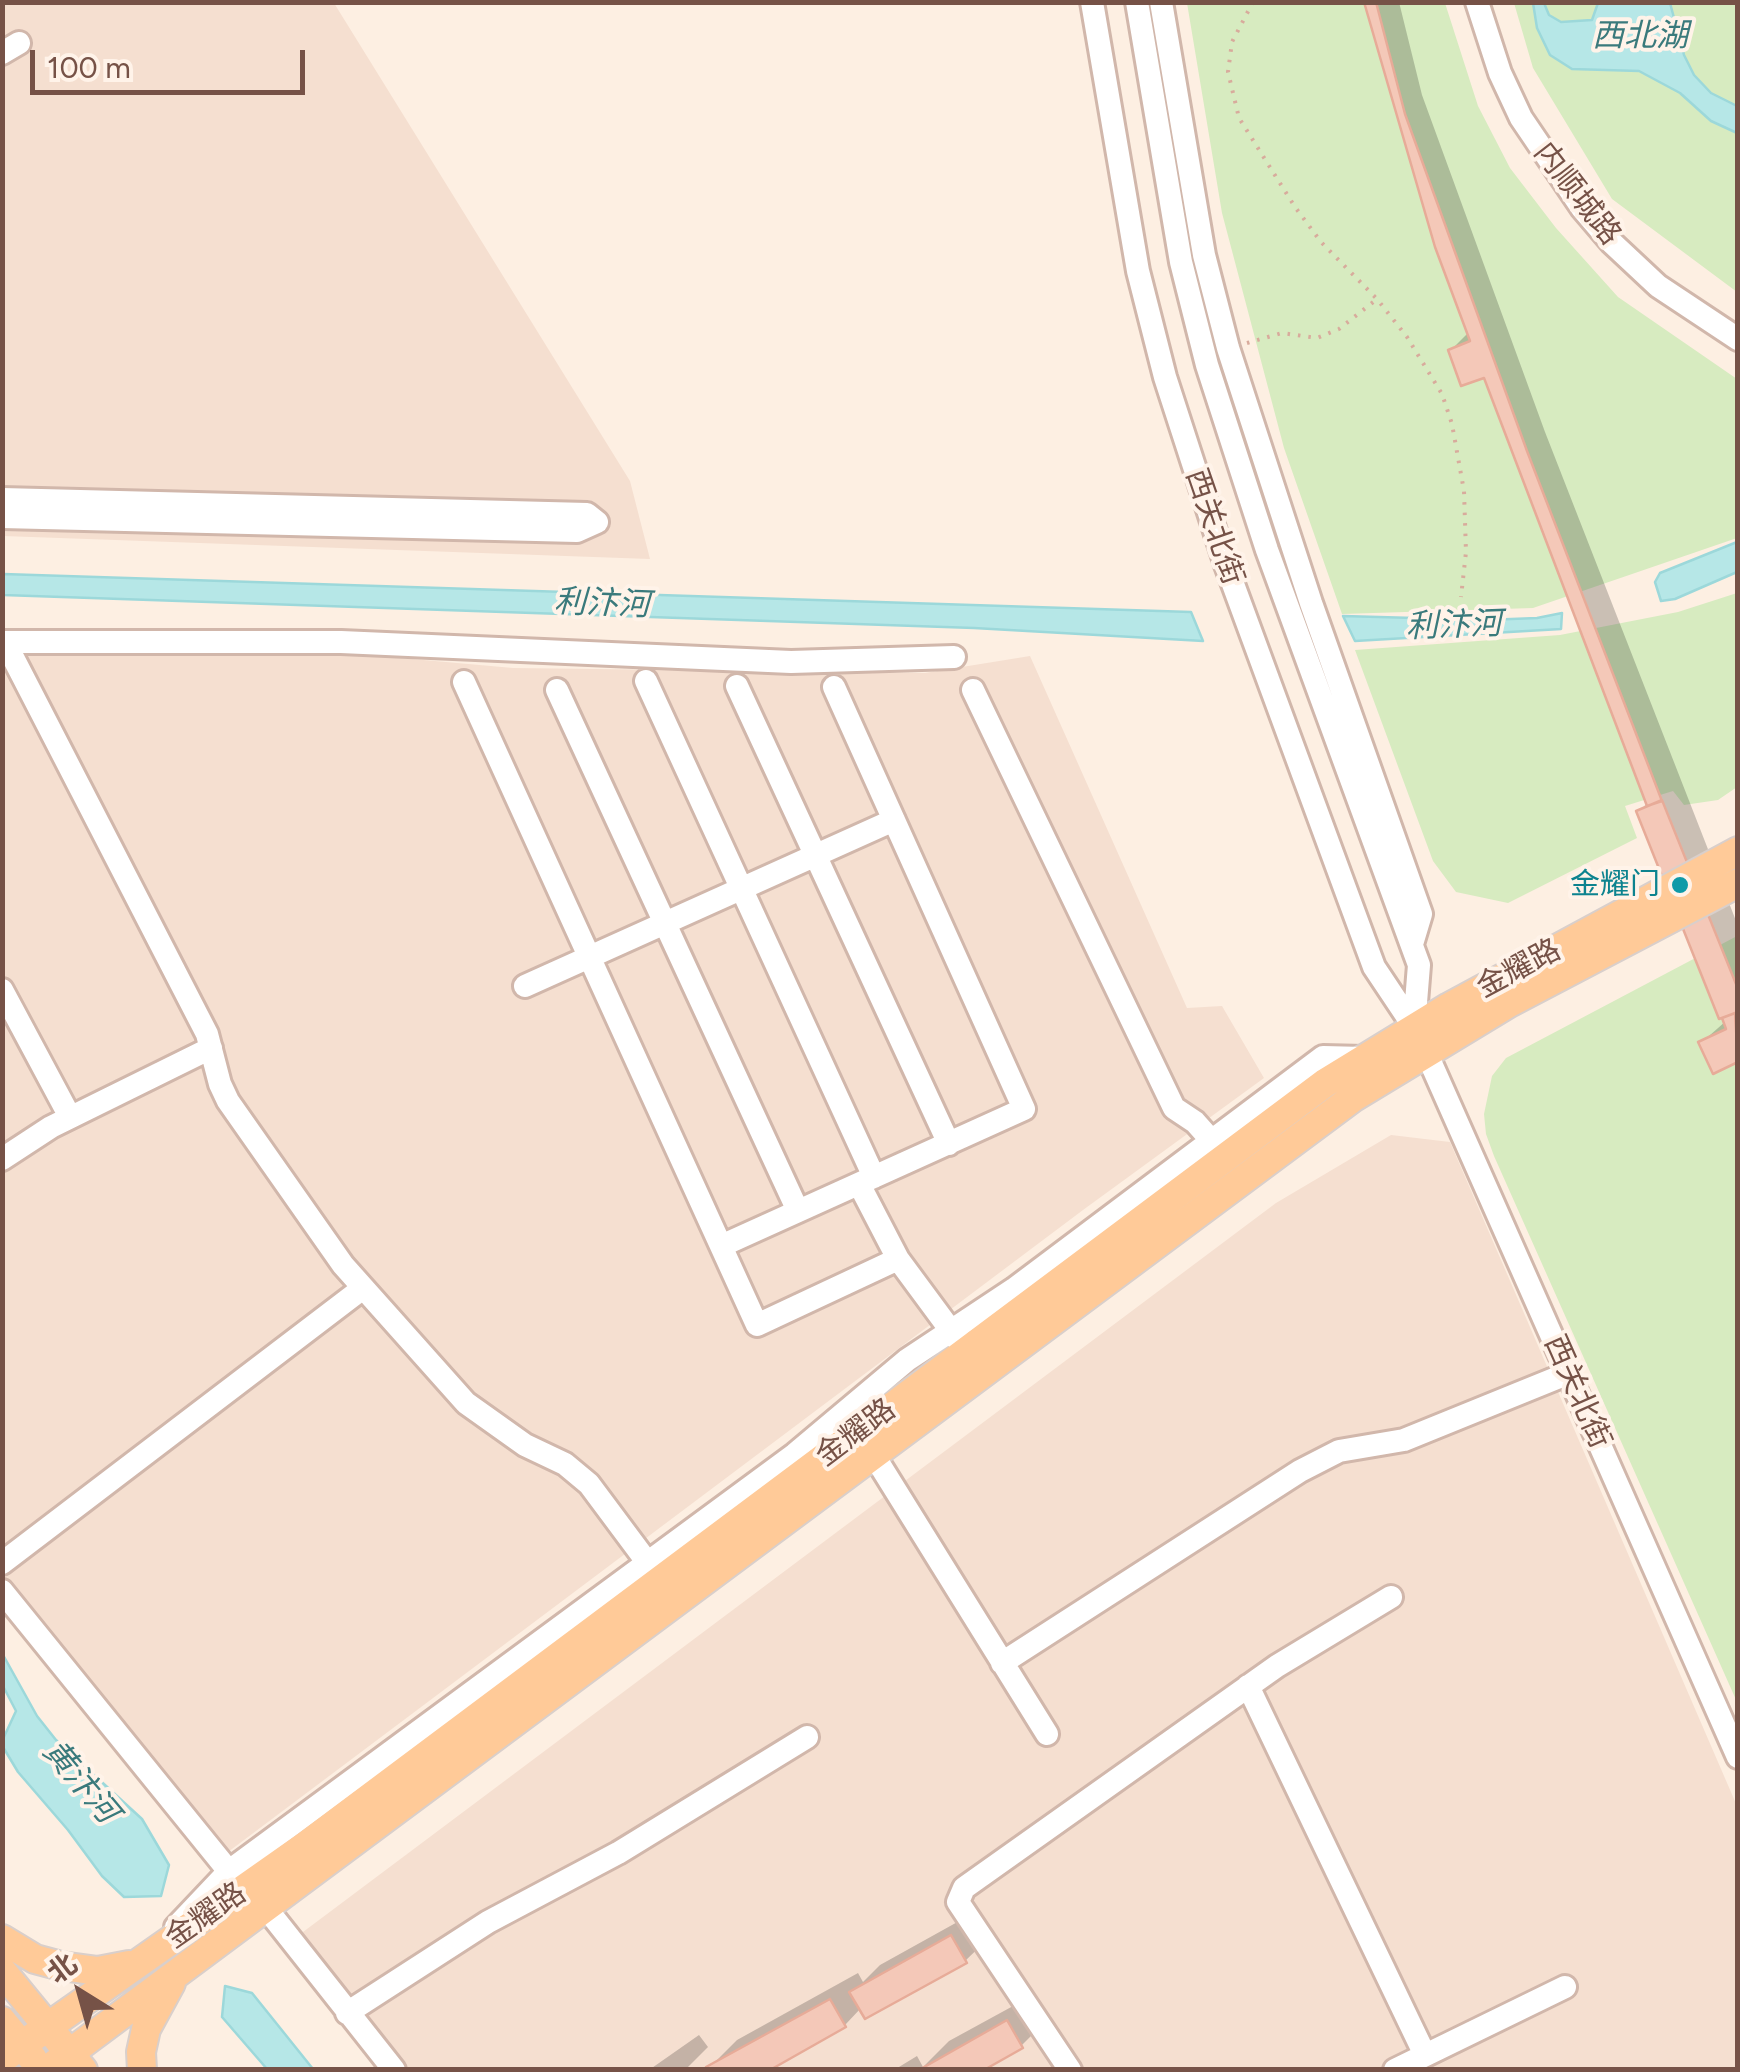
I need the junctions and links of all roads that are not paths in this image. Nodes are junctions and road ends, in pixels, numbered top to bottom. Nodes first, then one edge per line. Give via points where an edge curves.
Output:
1 (1092, 2) edge
2 (1137, 2) edge
3 (1161, 2) edge
4 (1477, 2) edge
5 (1738, 340) edge
6 (2, 499) edge
7 (2, 517) edge
8 (4, 642) edge
9 (954, 657) dead end
10 (646, 681) dead end
11 (464, 682) dead end
12 (737, 686) dead end
13 (834, 687) dead end
14 (557, 690) dead end
15 (973, 690) dead end
16 (894, 820) junction
17 (1738, 851) edge
18 (816, 856) junction
19 (1738, 883) edge
20 (742, 889) junction
21 (665, 924) junction
22 (1412, 944) junction
23 (589, 958) junction
24 (525, 986) dead end
25 (2, 990) edge
26 (1420, 1039) junction
27 (211, 1048) junction
28 (1364, 1058) junction
29 (70, 1118) junction
30 (1212, 1140) junction
31 (948, 1144) junction
32 (2, 1159) edge
33 (866, 1180) junction
34 (798, 1211) junction
35 (721, 1246) junction
36 (898, 1259) junction
37 (363, 1288) junction
38 (958, 1341) junction
39 (1569, 1374) junction
40 (874, 1454) junction
41 (2, 1563) edge
42 (654, 1571) junction
43 (2, 1592) edge
44 (1391, 1597) dead end
45 (1002, 1663) junction
46 (1248, 1686) junction
47 (1047, 1734) dead end
48 (807, 1737) dead end
49 (1738, 1757) edge
50 (237, 1880) junction
51 (266, 1908) junction
52 (2, 1940) edge
53 (145, 1959) junction
54 (2, 1971) edge
55 (176, 1975) junction
56 (1565, 1987) dead end
57 (347, 2013) junction
58 (2, 2022) edge
59 (50, 2026) junction
60 (12, 2052) edge
61 (1425, 2055) junction
62 (77, 2061) edge
63 (44, 2070) edge
64 (142, 2070) edge
65 (394, 2070) edge
66 (1070, 2070) edge
67 (1395, 2070) edge

1 - 26 street, 西关北街 via 1138,271 1182,434 1374,967
2 - 22 street, 西关北街 via 1181,262 1207,365 1267,550
3 - 22 street via 1204,255 1228,348 1421,914
4 - 5 street, 内顺城路 via 1522,118 1582,208 1658,286
6 - 7 street via 587,514 597,522 577,531
8 - 9 street via 341,642 790,662
8 - 27 street
10 - 20 street
11 - 23 street
12 - 18 street
13 - 16 street
14 - 21 street
15 - 30 street via 1174,1108
16 - 18 street
16 - 31 street via 1024,1110
17 - 26 main road, 金耀路
18 - 20 street
18 - 31 street
19 - 26 main road, 金耀路 via 1509,1003
20 - 21 street
20 - 33 street
21 - 23 street
21 - 34 street
22 - 26 street, 西关北街 via 1420,965
23 - 24 street
23 - 35 street
25 - 29 street
26 - 28 main road, 金耀路
26 - 39 street, 西关北街
26 - 40 main road, 金耀路 via 1354,1097
27 - 29 street
27 - 37 street via 228,1101
28 - 30 street via 1323,1057
28 - 38 main road, 金耀路
29 - 32 street
30 - 38 street via 1014,1288
31 - 33 street
33 - 34 street
33 - 36 street
34 - 35 street
35 - 36 street via 757,1325
36 - 38 street
37 - 41 street
37 - 42 street via 466,1403 589,1484
38 - 42 main road, 金耀路
39 - 45 street via 1404,1440 1339,1452 1300,1471
39 - 49 street, 西关北街
40 - 45 street
40 - 51 main road, 金耀路
42 - 50 main road, 金耀路
43 - 50 street
44 - 46 street
45 - 47 street
46 - 61 street
46 - 66 street via 964,1888 958,1902
48 - 57 street via 618,1853 488,1922
50 - 53 main road, 金耀路
51 - 55 main road, 金耀路
51 - 57 street
52 - 53 main road via 35,1959 81,1970
53 - 59 main road, 金耀路
54 - 59 main road
55 - 62 main road, 金耀路
55 - 64 main road via 146,2029
56 - 61 street
57 - 65 street
58 - 60 main road
59 - 60 main road, 金耀路
59 - 62 main road
60 - 63 main road
61 - 67 street
62 - 63 main road, 金耀路

